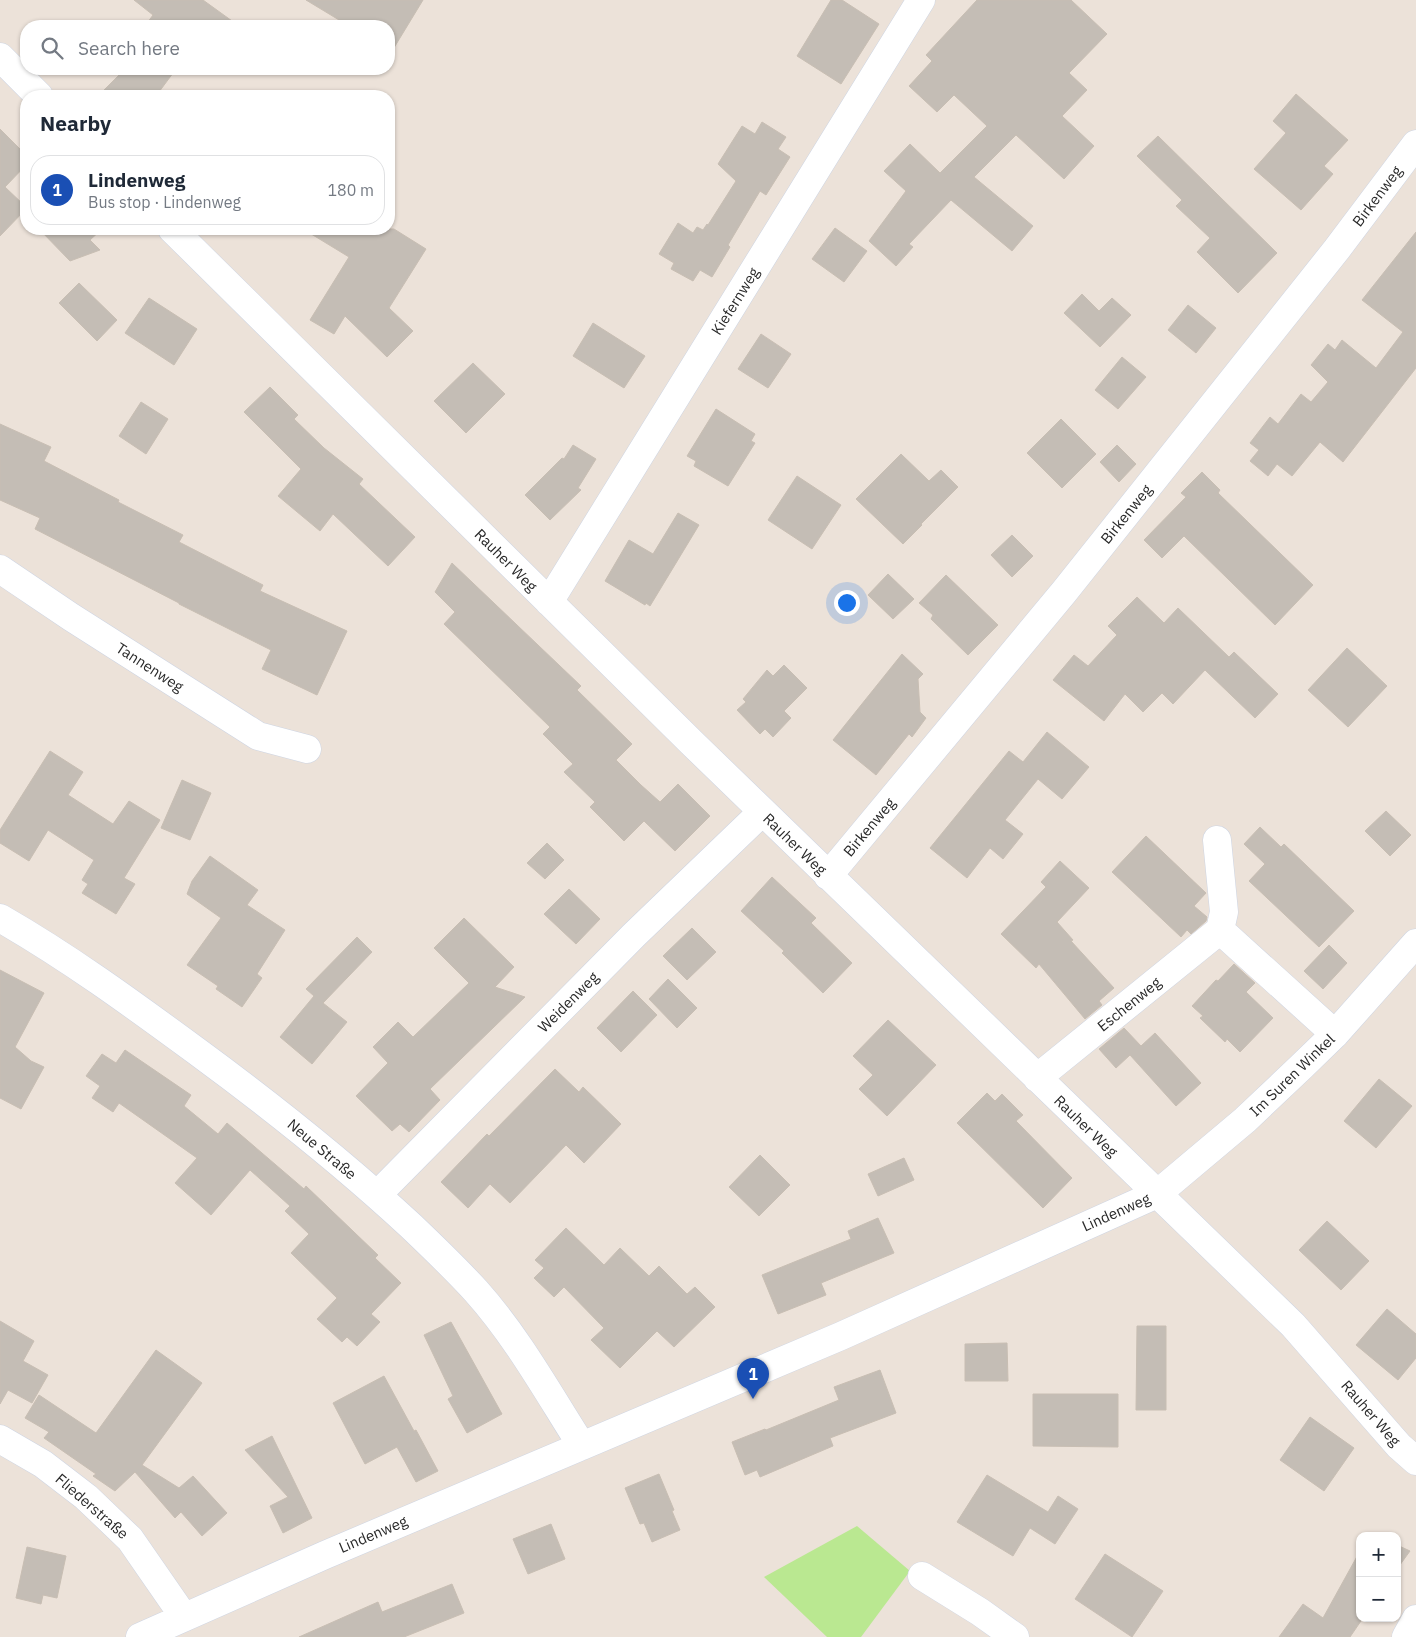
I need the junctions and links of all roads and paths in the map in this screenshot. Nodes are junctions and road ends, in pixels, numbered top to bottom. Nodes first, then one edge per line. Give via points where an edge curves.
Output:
1 (921, 0) edge
2 (0, 57) edge
3 (33, 90) edge
4 (1416, 144) edge
5 (178, 235) edge
6 (0, 568) edge
7 (549, 602) junction
8 (307, 749) dead end
9 (762, 812) junction
10 (1217, 840) dead end
11 (828, 876) junction
12 (0, 918) edge
13 (1220, 930) junction
14 (1416, 943) edge
15 (1335, 1034) junction
16 (1037, 1078) junction
17 (377, 1194) junction
18 (1157, 1194) junction
19 (0, 1439) edge
20 (582, 1446) junction
21 (1416, 1461) edge
22 (922, 1576) dead end
23 (184, 1617) junction
24 (1416, 1619) edge
25 (140, 1637) edge
26 (1015, 1637) edge
27 (1406, 1637) edge

1 - 7 street, Kiefernweg
2 - 3 street
4 - 11 street, Birkenweg via 1337,249 1064,592
5 - 7 street, Rauher Weg
6 - 8 street, Tannenweg via 258,736
7 - 9 street, Rauher Weg
9 - 11 street, Rauher Weg
9 - 17 street, Weidenweg via 634,935
10 - 13 street via 1224,912
11 - 16 street, Rauher Weg
12 - 17 street, Neue Straße via 72,962 257,1095
13 - 15 street
13 - 16 street, Eschenweg
14 - 15 street, Im Suren Winkel
15 - 18 street, Im Suren Winkel via 1245,1120
16 - 18 street, Rauher Weg
17 - 20 street, Neue Straße via 482,1298 514,1338
18 - 20 street, Lindenweg via 841,1336
18 - 21 street, Rauher Weg via 1293,1325 1399,1446
19 - 23 street, Fliederstraße via 43,1464 86,1497 130,1539
20 - 23 street, Lindenweg
22 - 26 street
23 - 25 street, Lindenweg
24 - 27 street

